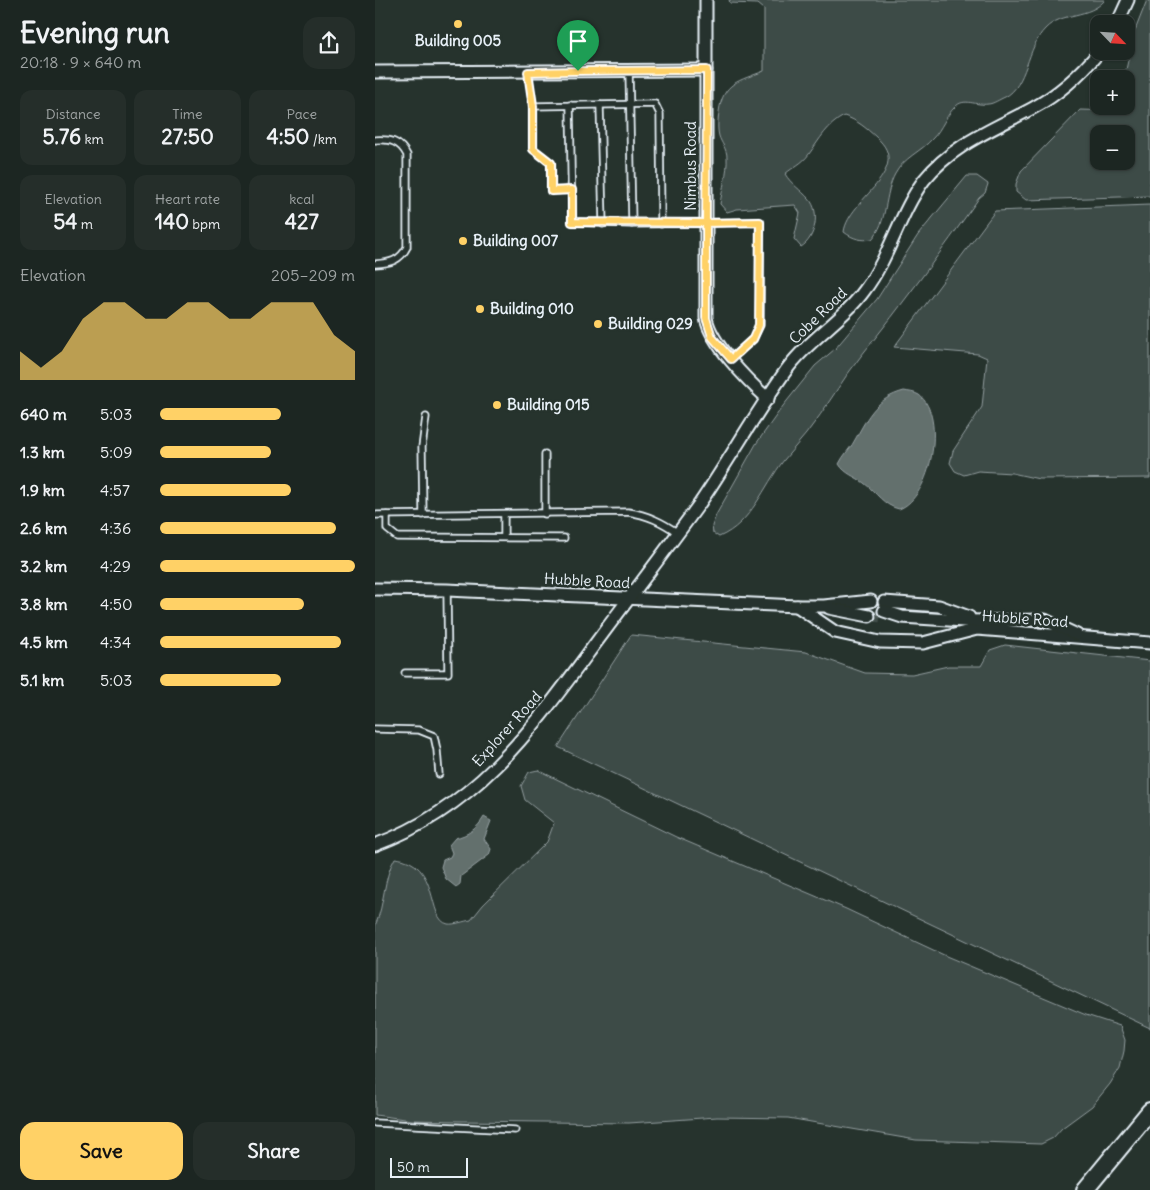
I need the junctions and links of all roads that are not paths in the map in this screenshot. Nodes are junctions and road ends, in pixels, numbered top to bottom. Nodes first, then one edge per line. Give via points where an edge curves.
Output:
1 (706, 0) edge
2 (1128, 0) edge
3 (1121, 15) edge
4 (1092, 60) edge
5 (629, 70) junction
6 (707, 70) junction
7 (375, 72) edge
8 (528, 72) junction
9 (629, 103) junction
10 (570, 105) junction
11 (601, 105) junction
12 (533, 106) junction
13 (375, 140) edge
14 (572, 190) junction
15 (706, 223) junction
16 (603, 224) junction
17 (632, 224) junction
18 (661, 224) junction
19 (375, 264) edge
20 (731, 359) junction
21 (768, 399) junction
22 (427, 417) dead end
23 (545, 454) dead end
24 (504, 514) junction
25 (545, 514) junction
26 (375, 515) edge
27 (387, 515) junction
28 (423, 515) junction
29 (678, 533) junction
30 (504, 537) junction
31 (564, 538) dead end
32 (375, 589) edge
33 (447, 590) junction
34 (630, 598) junction
35 (797, 606) junction
36 (824, 606) junction
37 (981, 620) junction
38 (1081, 638) junction
39 (1150, 643) edge
40 (405, 673) dead end
41 (375, 729) edge
42 (439, 774) dead end
43 (375, 845) edge
44 (1150, 1111) edge
45 (375, 1123) edge
46 (515, 1130) dead end
47 (1085, 1190) edge

1 - 6 street, Nimbus Road
2 - 3 street
4 - 21 street, Cobe Road via 1052,96 976,137 938,164 912,199 864,291 802,349
5 - 6 street
5 - 8 street
5 - 9 lane
6 - 15 street, Nimbus Road
7 - 8 street
8 - 12 lane
9 - 11 lane
9 - 17 lane
9 - 18 lane via 651,103 659,108
10 - 11 lane
10 - 12 lane
10 - 14 lane
11 - 16 lane
12 - 14 lane via 533,149 551,163 551,191
13 - 19 lane via 394,141 403,146 407,155 407,247 403,256 395,261
14 - 16 lane via 572,222
15 - 18 lane
15 - 20 street, Nimbus Road via 706,318 712,337
15 - 20 lane via 760,222 759,325 753,339
16 - 17 lane
17 - 18 lane
20 - 21 street, Nimbus Road
21 - 29 street, Cobe Road
22 - 28 lane via 422,447
23 - 25 lane
24 - 25 lane
24 - 28 lane
24 - 30 lane
25 - 29 lane via 628,512 645,515
26 - 27 lane
27 - 28 lane
27 - 30 lane via 387,529 397,537
29 - 34 street, Cobe Road
30 - 31 lane
32 - 33 street, Hubble Road
33 - 34 street, Hubble Road
33 - 40 lane via 448,673
34 - 35 street, Hubble Road
34 - 43 street, Explorer Road via 506,758 449,805
35 - 36 street, Hubble Road
35 - 38 street, Hubble Road via 835,632 880,642 923,643 977,629
36 - 36 street, Hubble Road via 840,610 870,609
37 - 37 street, Hubble Road via 902,617 884,610 939,606
37 - 38 street, Hubble Road via 1045,620
38 - 39 street, Hubble Road
41 - 42 lane via 419,730 434,736
44 - 47 main road
45 - 46 lane

